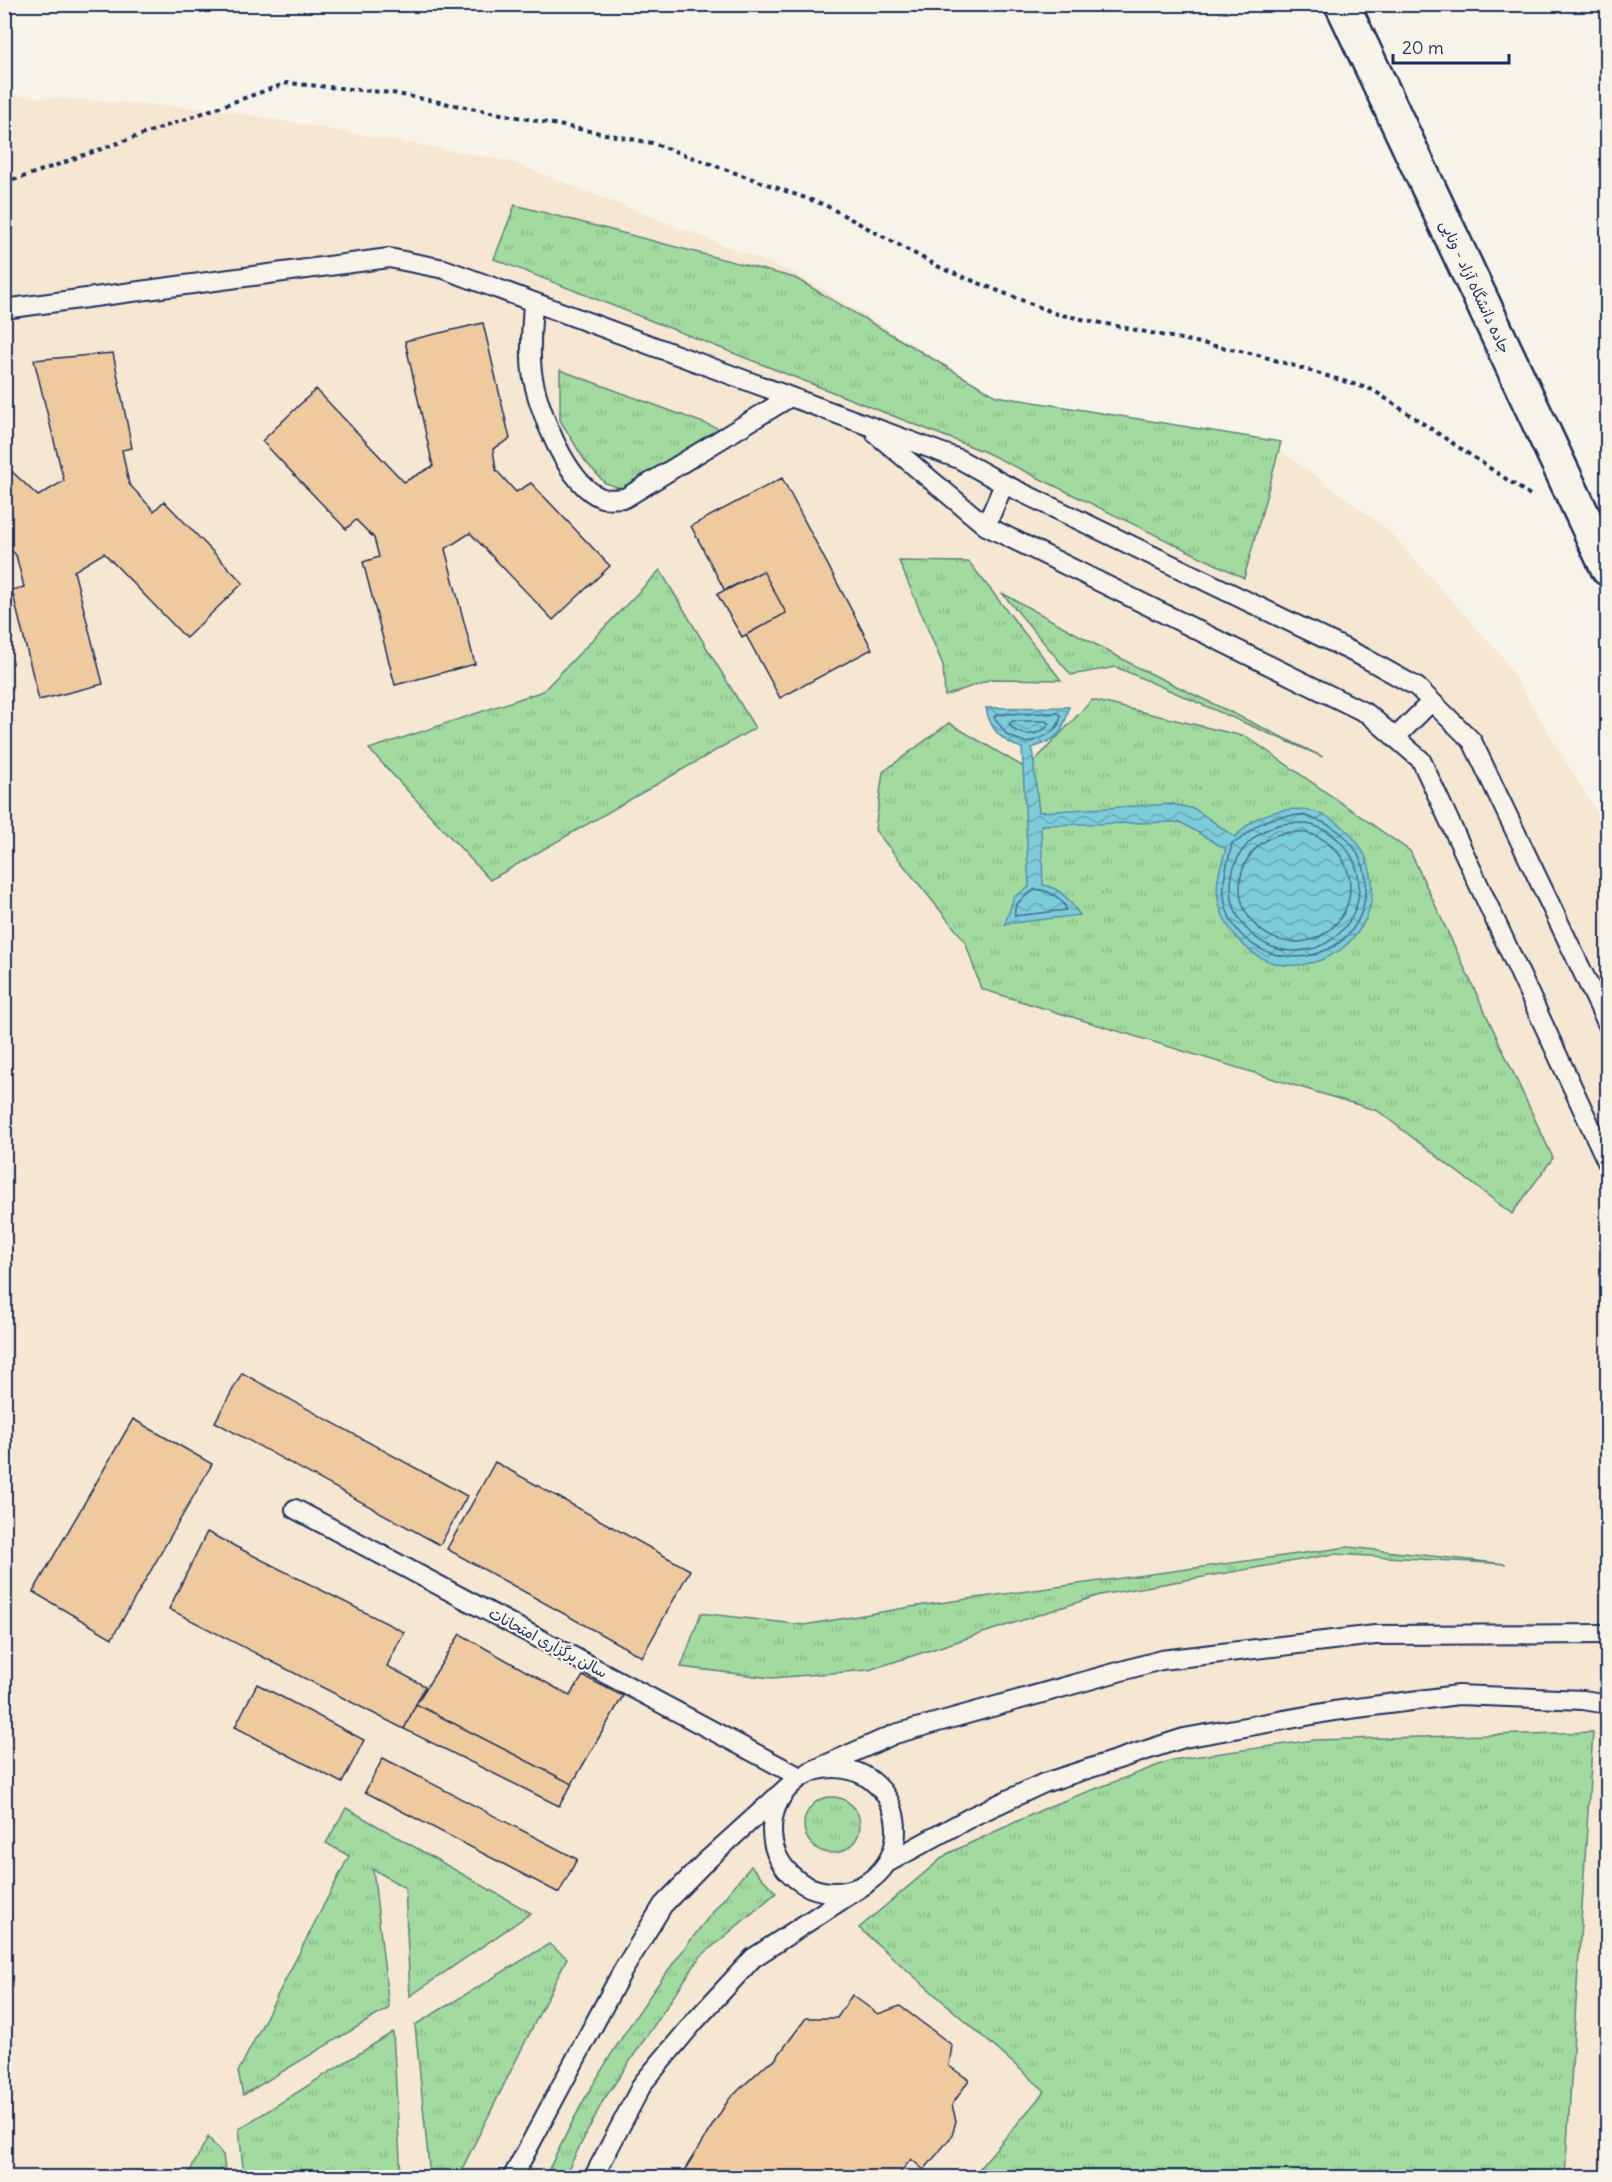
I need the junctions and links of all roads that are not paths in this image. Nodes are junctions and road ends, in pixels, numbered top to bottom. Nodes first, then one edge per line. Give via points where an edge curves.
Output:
1 (1342, 4) edge
2 (533, 302) junction
3 (4, 309) edge
4 (790, 397) junction
5 (865, 425) junction
6 (1004, 484) junction
7 (986, 526) junction
8 (1608, 569) edge
9 (1431, 702) junction
10 (1395, 738) junction
11 (1608, 1025) edge
12 (1608, 1164) edge
13 (296, 1509) dead end
14 (1607, 1632) edge
15 (1608, 1704) edge
16 (800, 1777) junction
17 (886, 1863) junction
18 (866, 1884) junction
19 (512, 2178) edge
20 (593, 2178) edge

1 - 8 main road, جاده دانشگاه آزاد - ونایی
2 - 3 lane via 444,269 389,258
2 - 4 lane
2 - 4 lane via 532,369 536,395 555,445 585,486 603,498 626,498
4 - 5 lane
5 - 6 lane via 959,459
5 - 7 lane
6 - 7 lane
6 - 9 lane via 1363,657 1417,687
7 - 10 lane via 1368,714
9 - 10 lane
9 - 11 lane via 1472,741
10 - 12 lane via 1421,760
13 - 16 lane, سالن برگزاری امتحانات
14 - 16 lane via 1375,1635 1161,1660 895,1734
15 - 17 lane via 1458,1695 1334,1711 1184,1738 1044,1783
16 - 17 lane via 828,1767 847,1769 866,1776 881,1789 896,1826 894,1845
16 - 18 lane via 777,1806 771,1832 783,1866 796,1880 830,1893
16 - 19 lane via 663,1905 622,1972
17 - 18 lane
18 - 20 lane via 753,1959 695,2021 643,2083

